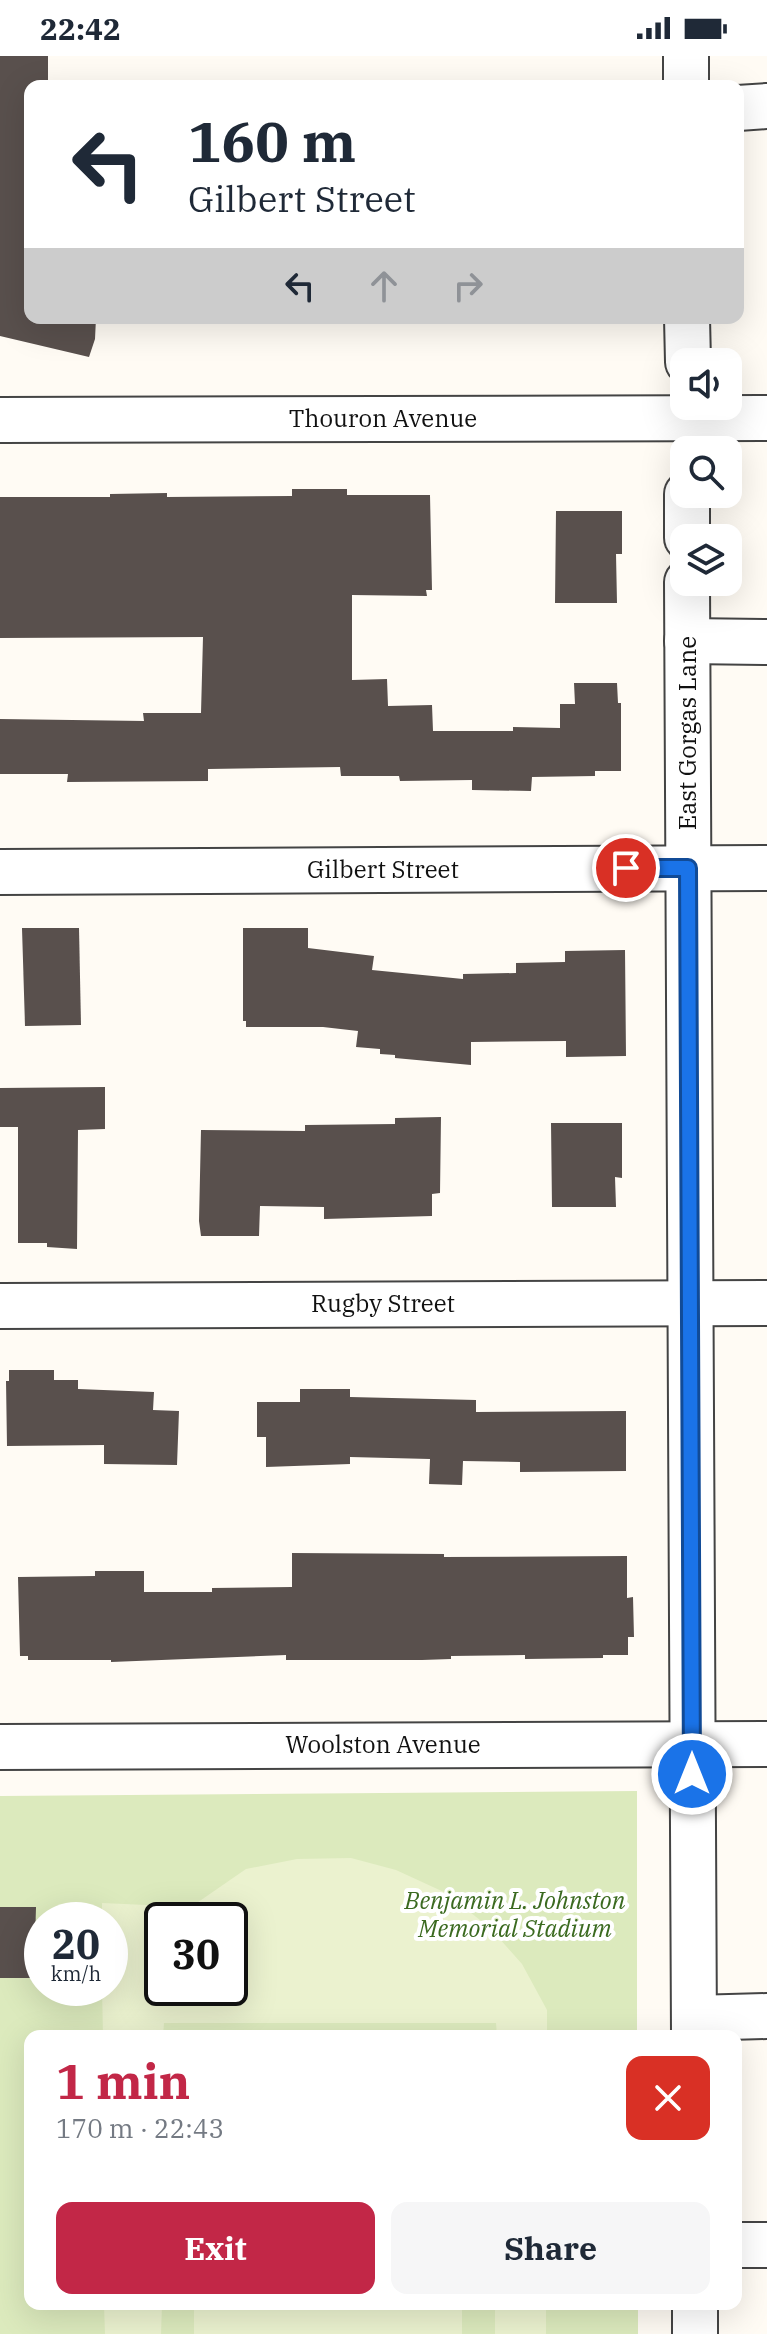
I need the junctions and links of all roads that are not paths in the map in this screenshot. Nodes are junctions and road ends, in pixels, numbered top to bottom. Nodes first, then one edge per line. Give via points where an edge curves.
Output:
1 (686, 56) edge
2 (686, 80) edge
3 (767, 106) edge
4 (744, 108) edge
5 (687, 324) edge
6 (688, 348) edge
7 (767, 418) edge
8 (0, 420) edge
9 (688, 425) edge
10 (687, 596) edge
11 (687, 641) junction
12 (767, 642) edge
13 (688, 868) junction
14 (767, 868) edge
15 (0, 872) edge
16 (692, 1303) junction
17 (767, 1303) edge
18 (0, 1306) edge
19 (692, 1744) junction
20 (767, 1744) edge
21 (0, 1747) edge
22 (767, 2016) edge
23 (694, 2027) edge
24 (742, 2245) edge
25 (767, 2245) edge
26 (695, 2310) edge
27 (695, 2334) edge

1 - 2 street
3 - 4 street
5 - 6 street
7 - 9 street, Thouron Avenue
8 - 9 street, Thouron Avenue
10 - 11 street, East Gorgas Lane
11 - 12 street
11 - 13 street, East Gorgas Lane
13 - 14 street, Gilbert Street
13 - 15 street, Gilbert Street
13 - 16 street, East Gorgas Lane
16 - 17 street, Rugby Street
16 - 18 street, Rugby Street
16 - 19 street, East Gorgas Lane
19 - 20 street, Woolston Avenue
19 - 21 street, Woolston Avenue
19 - 23 street, East Gorgas Lane
22 - 23 street
24 - 25 street
26 - 27 street

